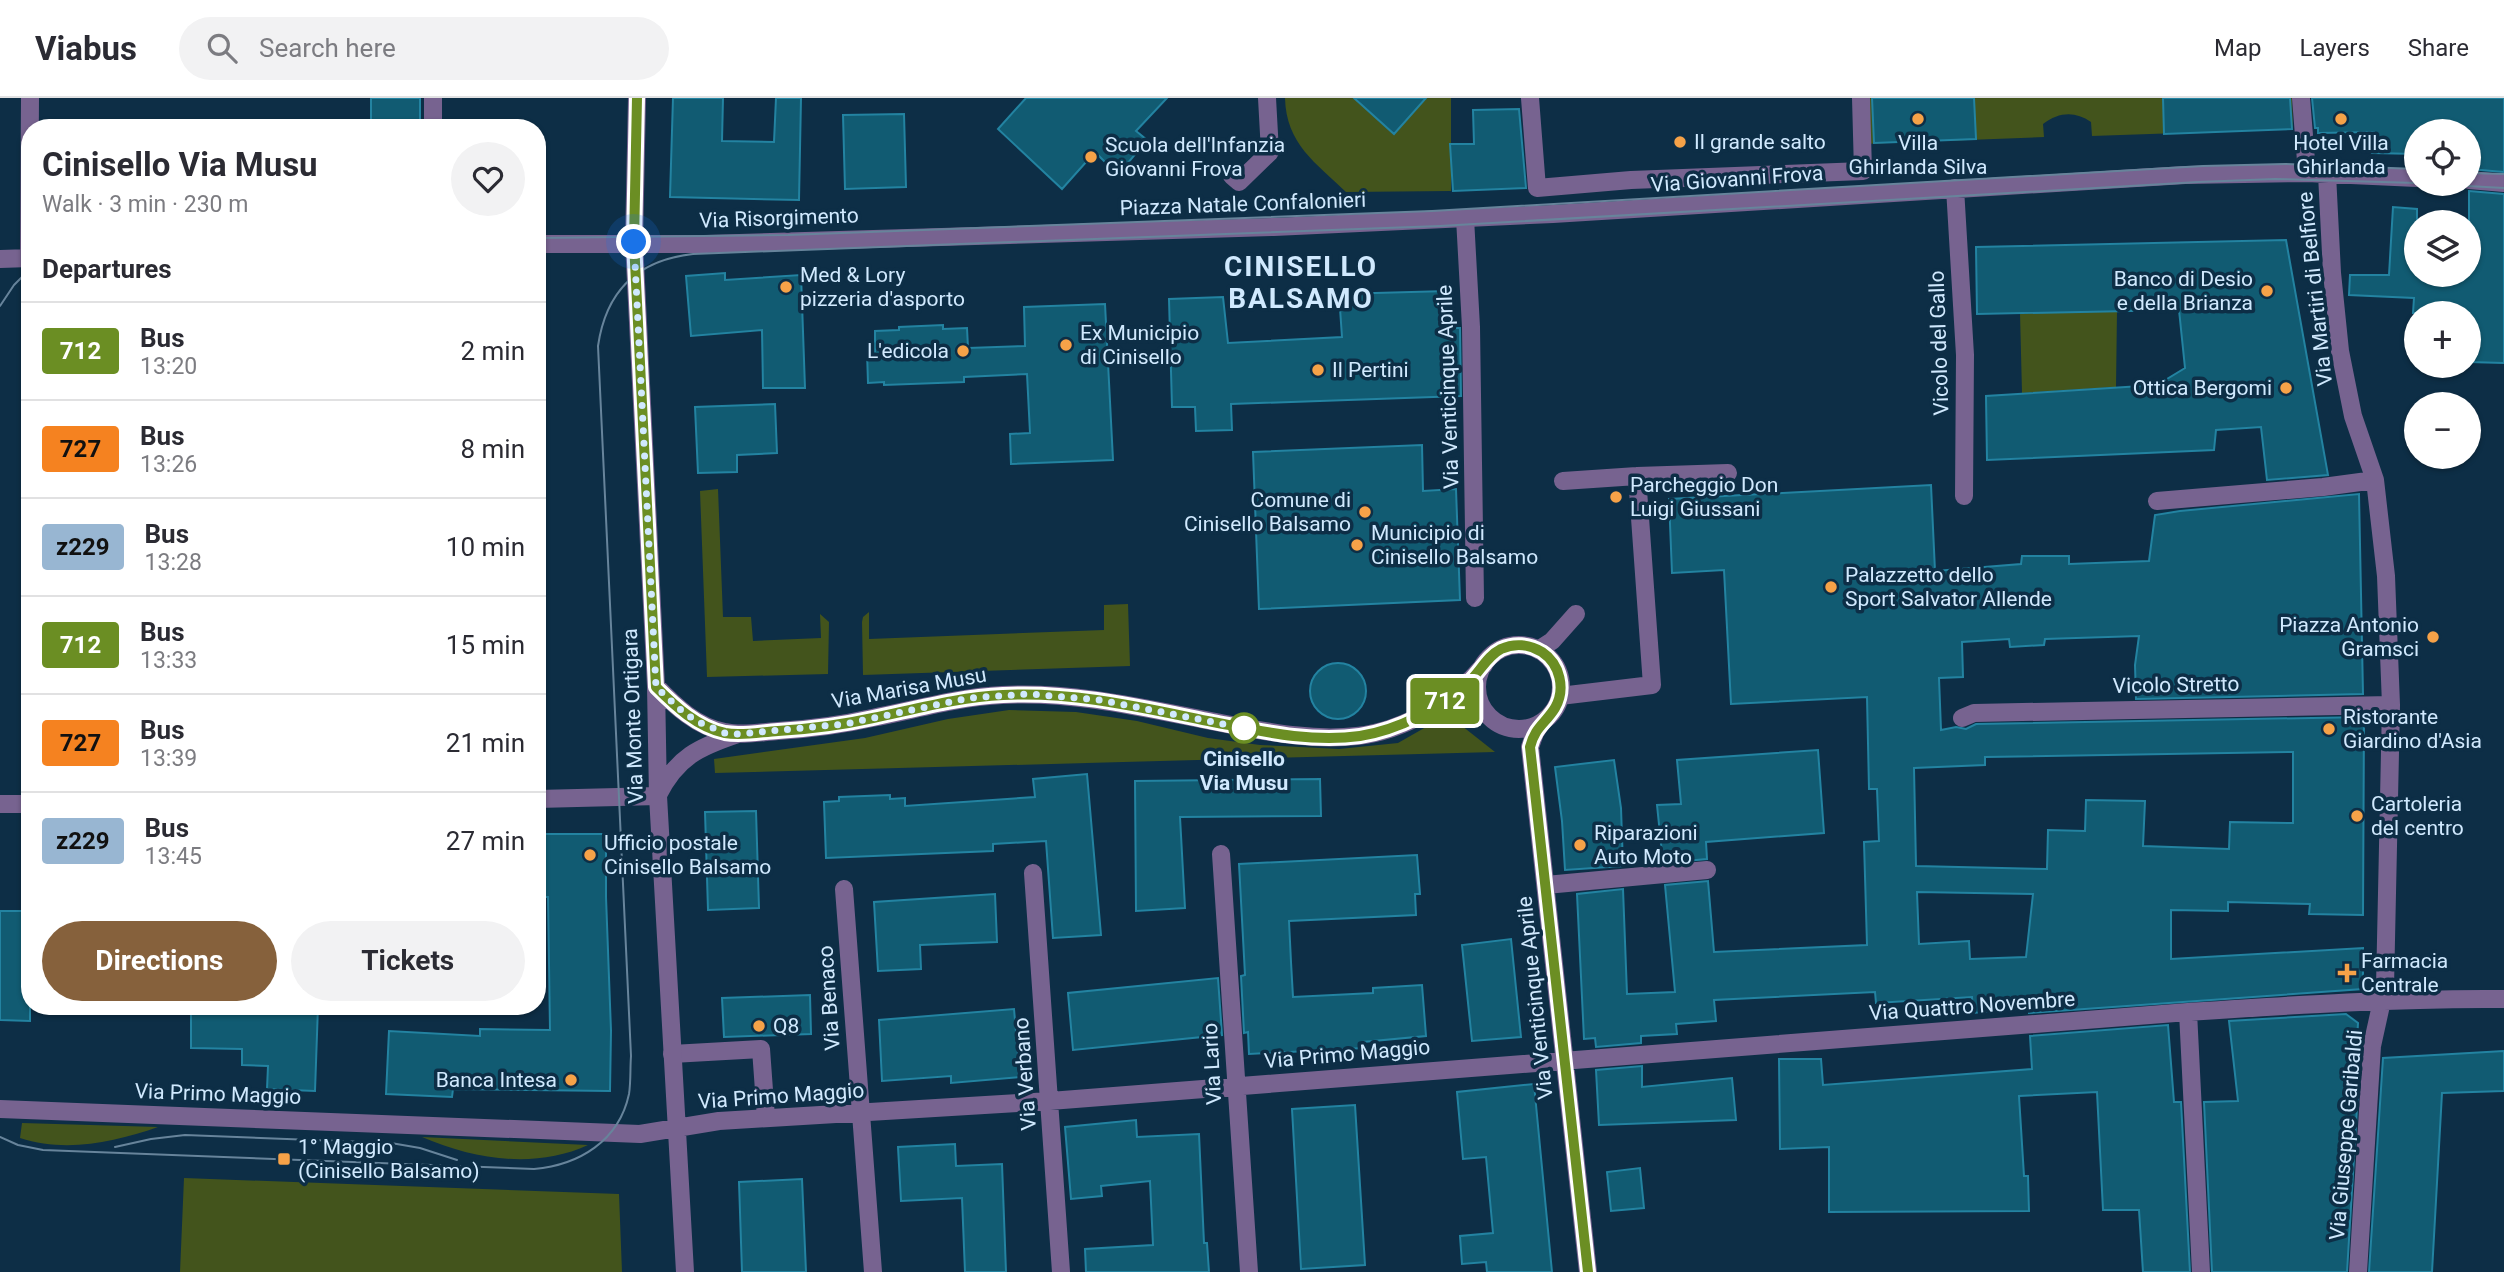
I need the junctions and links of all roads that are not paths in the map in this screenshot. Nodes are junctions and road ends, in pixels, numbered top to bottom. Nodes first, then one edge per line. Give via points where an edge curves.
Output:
1 (30, 98) edge
2 (433, 98) edge
3 (637, 98) edge
4 (1267, 98) edge
5 (1530, 98) edge
6 (1861, 98) edge
7 (2301, 98) edge
8 (30, 119) edge
9 (433, 119) edge
10 (2307, 173) junction
11 (2327, 174) junction
12 (1232, 176) dead end
13 (2404, 177) edge
14 (2481, 181) edge
15 (2504, 183) edge
16 (1955, 188) junction
17 (1465, 218) junction
18 (1022, 234) joint
19 (634, 242) junction
20 (546, 244) edge
21 (21, 258) edge
22 (0, 259) edge
23 (1728, 473) dead end
24 (1637, 476) junction
25 (2375, 480) junction
26 (1563, 481) dead end
27 (1964, 496) dead end
28 (2157, 501) dead end
29 (1475, 598) dead end
30 (1576, 614) dead end
31 (1538, 650) junction
32 (1484, 665) junction
33 (656, 687) junction
34 (1560, 696) junction
35 (2391, 705) junction
36 (1962, 718) dead end
37 (1542, 722) junction
38 (738, 734) junction
39 (658, 796) junction
40 (546, 799) edge
41 (0, 804) edge
42 (21, 804) edge
43 (1221, 854) dead end
44 (1707, 870) dead end
45 (1033, 873) dead end
46 (1546, 885) junction
47 (844, 889) dead end
48 (2504, 999) edge
49 (2383, 1002) junction
50 (2188, 1012) junction
51 (672, 1054) junction
52 (1565, 1059) junction
53 (1236, 1086) junction
54 (1050, 1101) junction
55 (0, 1109) edge
56 (861, 1113) junction
57 (765, 1118) junction
58 (676, 1129) junction
59 (685, 1272) edge
60 (873, 1272) edge
61 (1061, 1272) edge
62 (1249, 1272) edge
63 (1588, 1272) edge
64 (2201, 1272) edge
65 (2358, 1272) edge

1 - 8 street
2 - 9 street
3 - 19 street, Via Monte Ortigara
4 - 12 street, Piazza Natale Confalonieri via 1270,152 1239,182
5 - 6 street via 1537,188 1863,170
7 - 10 street
10 - 11 street, Via Giovanni Frova
10 - 16 street, Via Giovanni Frova
11 - 13 street, Via Giovanni Frova
11 - 25 street, Via Martiri di Belfiore via 2340,351 2353,416
14 - 15 street
16 - 17 street, Via Giovanni Frova
16 - 27 street, Vicolo del Gallo via 1965,355
17 - 18 street, Piazza Natale Confalonieri
17 - 29 street, Via Venticinque Aprile
18 - 19 street, Via Risorgimento
19 - 20 street, Via Risorgimento
19 - 33 street, Via Monte Ortigara
21 - 22 street
23 - 24 street
24 - 26 street
24 - 34 street via 1652,685
25 - 28 street
25 - 35 street via 2386,576
30 - 31 street
31 - 32 street via 1510,646
31 - 34 street via 1558,671
32 - 37 street via 1478,690 1489,716 1514,729
32 - 38 street, Via Marisa Musu via 1438,705 1359,736 1270,733 1100,700 1029,694 969,698 845,724
33 - 38 street, Via Marisa Musu via 696,721
33 - 39 street, Via Monte Ortigara
34 - 37 street
35 - 36 street, Vicolo Stretto via 1974,713
35 - 49 street
37 - 46 street, Via Venticinque Aprile via 1530,747
38 - 39 street, Via Marisa Musu via 690,754 667,777
39 - 40 street
39 - 51 street, Via Monte Ortigara
41 - 42 street
43 - 53 street, Via Lario
44 - 46 street
45 - 54 street, Via Verbano
46 - 52 street, Via Venticinque Aprile
47 - 56 street, Via Benaco
48 - 49 street
49 - 50 street, Via Quattro Novembre
49 - 65 street, Via Giuseppe Garibaldi via 2372,1046
50 - 52 street, Via Quattro Novembre
50 - 64 street
51 - 57 street via 761,1049
51 - 58 street, Via Monte Ortigara
52 - 53 street, Via Primo Maggio
52 - 63 street, Via Venticinque Aprile
53 - 54 street, Via Primo Maggio
53 - 62 street, Via Lario
54 - 56 street, Via Primo Maggio
54 - 61 street, Via Verbano
55 - 58 street, Via Primo Maggio via 640,1134
56 - 57 street, Via Primo Maggio
56 - 60 street, Via Benaco
57 - 58 street, Via Primo Maggio
58 - 59 street, Via Monte Ortigara

